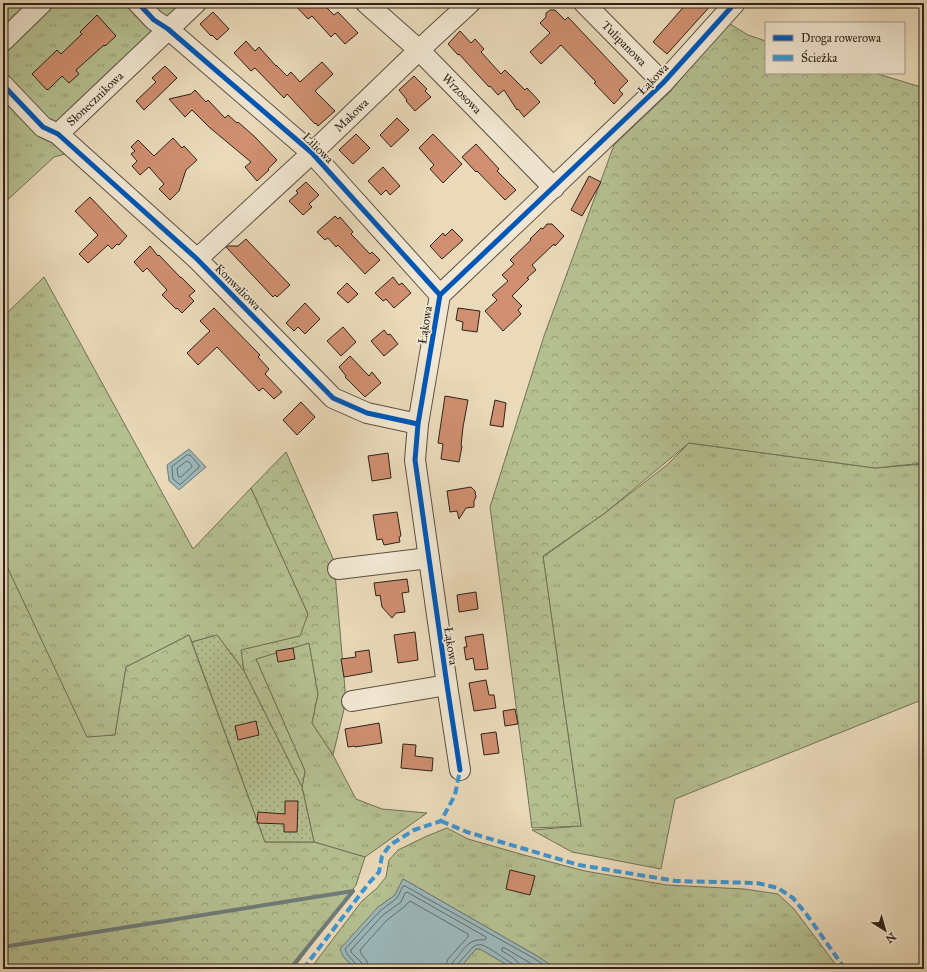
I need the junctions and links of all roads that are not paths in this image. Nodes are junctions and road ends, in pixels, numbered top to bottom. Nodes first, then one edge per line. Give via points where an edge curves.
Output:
1 (42, 3) edge
2 (138, 3) edge
3 (196, 3) edge
4 (366, 3) edge
5 (470, 3) edge
6 (584, 3) edge
7 (734, 3) edge
8 (168, 29) junction
9 (3, 41) edge
10 (419, 50) junction
11 (663, 83) junction
12 (3, 85) edge
13 (58, 134) junction
14 (312, 152) junction
15 (554, 188) junction
16 (197, 259) junction
17 (440, 295) junction
18 (418, 424) junction
19 (429, 558) junction
20 (338, 568) dead end
21 (447, 685) junction
22 (352, 701) dead end
23 (460, 770) dead end

1 - 9 street
2 - 8 street via 154,20
3 - 8 street, Słonecznikowa
4 - 10 street, Wrzosowa
5 - 10 street, Makowa
6 - 11 street, Tulipanowa
7 - 11 street, Łąkowa
8 - 13 street, Słonecznikowa
8 - 14 street, Liliowa
10 - 14 street, Makowa
10 - 15 street, Wrzosowa
11 - 15 street, Łąkowa
12 - 13 street, Słonecznikowa via 43,127
13 - 16 street, Konwaliowa
14 - 16 street, Makowa
14 - 17 street, Liliowa
15 - 17 street, Łąkowa
16 - 18 street, Konwaliowa via 333,398 367,413
17 - 18 street, Łąkowa
18 - 19 street, Łąkowa via 415,460
19 - 20 street
19 - 21 street, Łąkowa
21 - 22 street
21 - 23 street, Łąkowa

